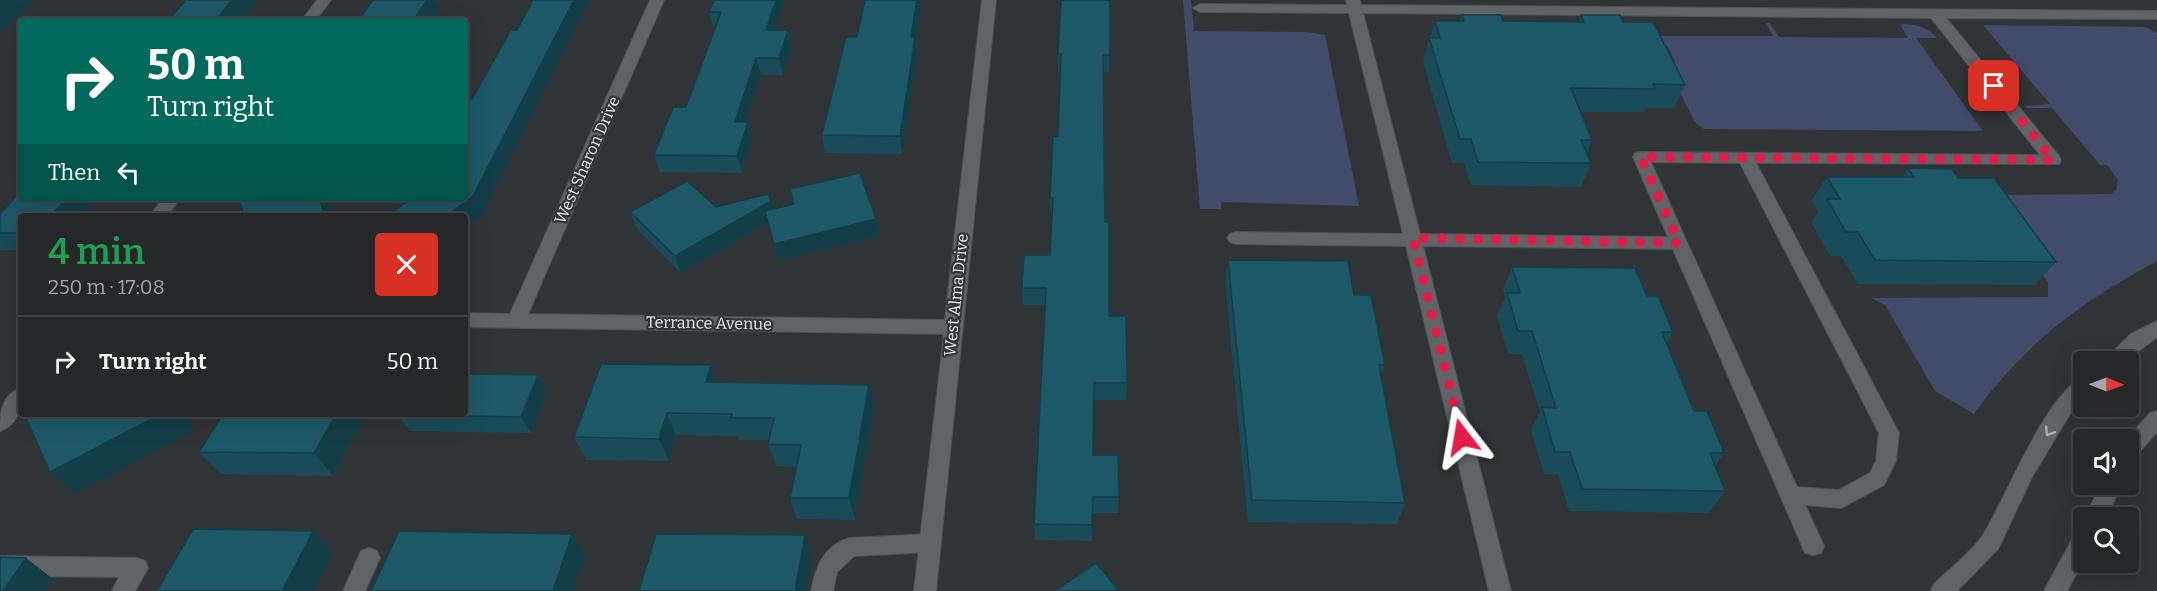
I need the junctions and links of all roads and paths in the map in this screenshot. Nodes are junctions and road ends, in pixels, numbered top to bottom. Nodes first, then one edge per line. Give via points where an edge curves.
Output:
1 (324, 0) edge
2 (657, 0) edge
3 (990, 0) edge
4 (1354, 4) edge
5 (1200, 8) dead end
6 (1935, 13) junction
7 (2157, 15) edge
8 (310, 18) edge
9 (1745, 158) junction
10 (170, 201) edge
11 (160, 213) edge
12 (1236, 238) dead end
13 (1413, 238) junction
14 (1679, 243) junction
15 (468, 320) edge
16 (516, 320) junction
17 (952, 327) junction
18 (2157, 327) edge
19 (2124, 351) edge
20 (2073, 394) edge
21 (18, 400) edge
22 (2157, 419) edge
23 (0, 423) edge
24 (2139, 439) edge
25 (1790, 495) junction
26 (930, 543) junction
27 (1813, 546) dead end
28 (369, 558) dead end
29 (2073, 559) edge
30 (0, 566) edge
31 (123, 591) edge
32 (354, 591) edge
33 (822, 591) edge
34 (925, 591) edge
35 (1500, 591) edge
36 (1942, 591) edge
37 (2055, 591) edge

1 - 8 street
2 - 16 street, West Sharon Drive
3 - 17 street, West Alma Drive
4 - 5 street
4 - 6 street
4 - 13 street
6 - 7 street
6 - 9 street via 2053,160
9 - 14 street via 1641,157
9 - 25 street via 1889,433 1886,461 1877,479 1841,499
10 - 11 street
12 - 13 street
13 - 14 street
13 - 35 street
14 - 25 street
15 - 16 street, Terrance Avenue
16 - 17 street, Terrance Avenue
17 - 26 street, West Alma Drive
18 - 19 street
20 -> 36 street via 2025,471 1990,542
21 - 23 street
22 - 24 street
25 - 27 street
26 - 33 street via 849,547 827,567
26 - 34 street, West Alma Drive
28 - 32 street
29 - 37 street
30 - 31 street via 137,568

